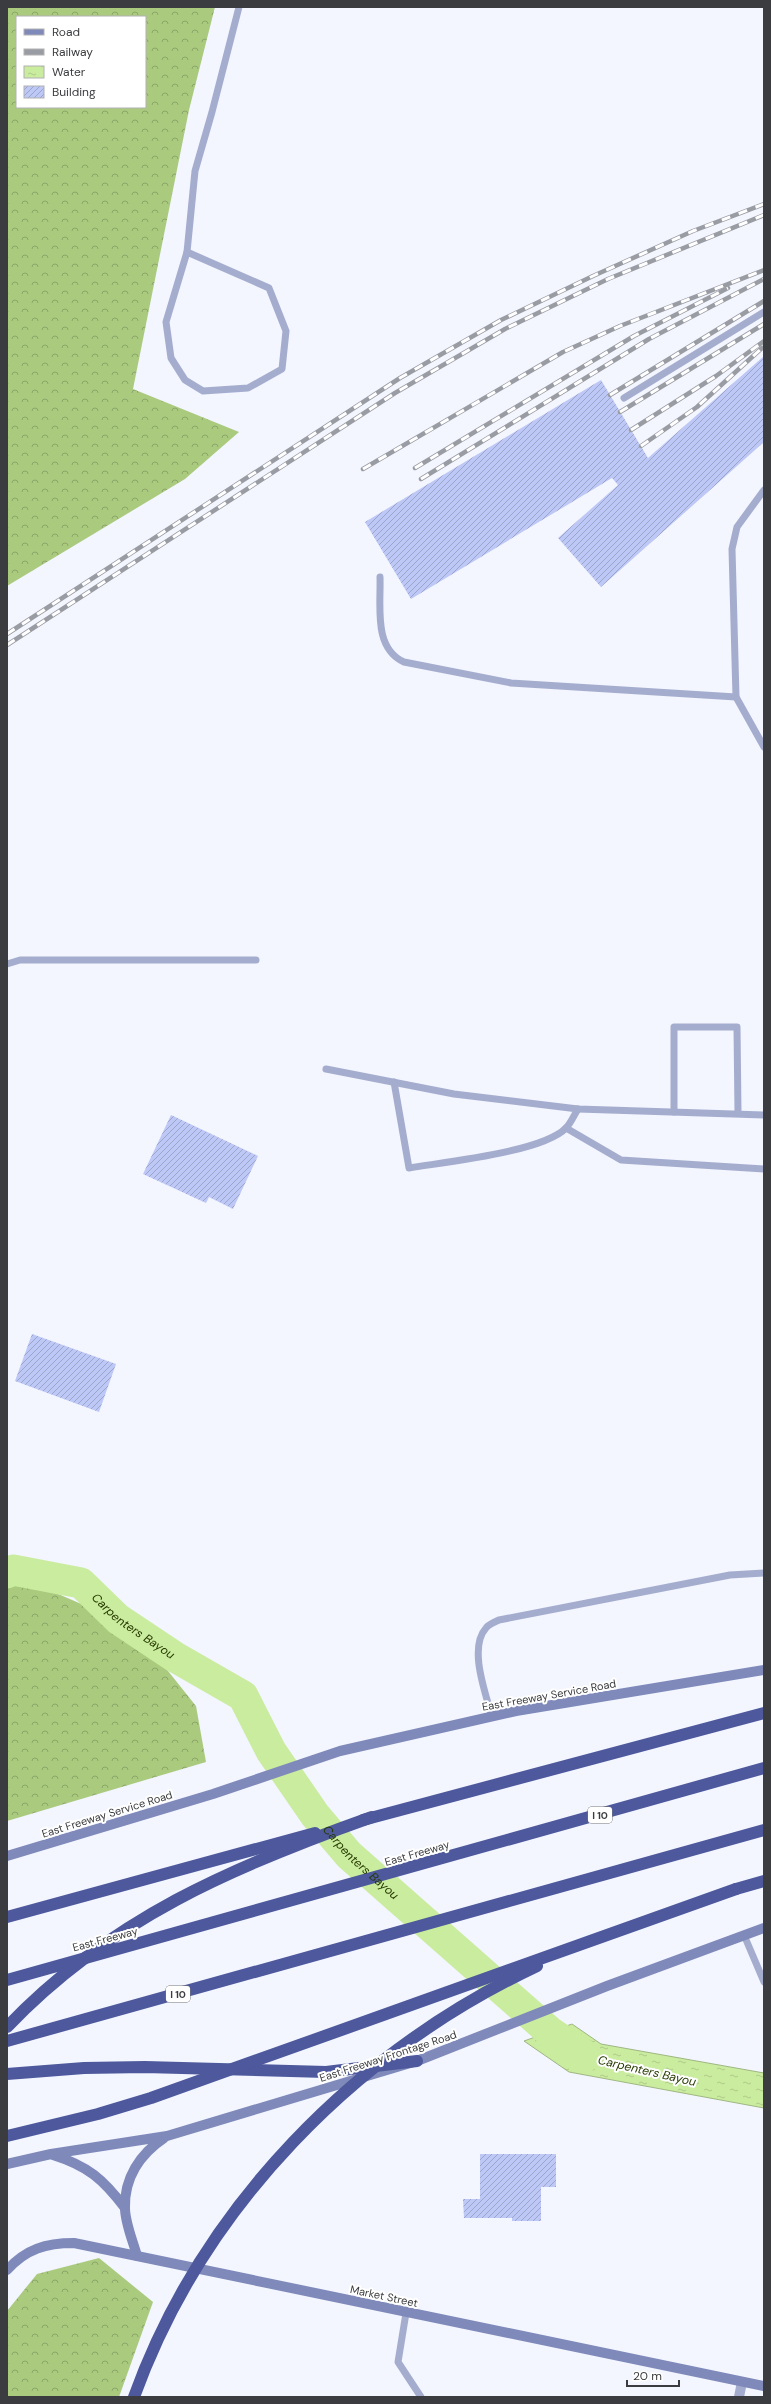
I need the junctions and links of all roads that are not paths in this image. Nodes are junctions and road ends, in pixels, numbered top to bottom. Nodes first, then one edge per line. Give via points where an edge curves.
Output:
1 (239, 7) edge
2 (187, 252) junction
3 (764, 312) edge
4 (624, 398) dead end
5 (764, 490) edge
6 (380, 577) dead end
7 (736, 697) junction
8 (764, 747) edge
9 (256, 960) dead end
10 (7, 964) edge
11 (326, 1070) dead end
12 (394, 1082) junction
13 (578, 1109) junction
14 (674, 1112) junction
15 (738, 1113) junction
16 (764, 1115) edge
17 (566, 1128) junction
18 (764, 1169) edge
19 (764, 1573) edge
20 (764, 1670) edge
21 (764, 1713) edge
22 (492, 1717) junction
23 (764, 1768) edge
24 (372, 1817) junction
25 (764, 1830) edge
26 (7, 1856) edge
27 (764, 1881) edge
28 (7, 1917) edge
29 (631, 1925) junction
30 (764, 1928) edge
31 (744, 1935) junction
32 (7, 1980) edge
33 (764, 1982) edge
34 (7, 2027) edge
35 (7, 2040) edge
36 (417, 2061) junction
37 (7, 2074) edge
38 (7, 2136) edge
39 (168, 2136) junction
40 (51, 2154) junction
41 (7, 2164) edge
42 (125, 2208) junction
43 (137, 2256) junction
44 (7, 2270) edge
45 (406, 2312) junction
46 (742, 2382) junction
47 (764, 2386) edge
48 (134, 2397) edge
49 (421, 2397) edge
50 (739, 2397) edge

1 - 2 lane via 195,170
2 - 2 lane via 269,288 286,331 282,369 248,388 203,391 185,380 171,358 166,322
3 - 4 lane
5 - 7 lane via 740,522 732,549
6 - 7 lane via 384,641 393,656 404,662 511,683
7 - 8 lane
9 - 10 lane via 20,960
11 - 12 lane
12 - 13 lane via 454,1094
12 - 17 lane via 409,1168 489,1155 546,1141
13 - 14 lane
13 - 17 lane
14 - 15 lane
14 - 15 lane via 674,1027 737,1027
15 - 16 lane
17 - 18 lane via 621,1160
19 - 22 lane via 730,1575 499,1620 487,1627 479,1643 478,1657
20 - 22 main road, East Freeway Service Road
21 - 24 highway
22 - 26 main road, East Freeway Service Road via 340,1751 213,1794
23 - 32 highway, East Freeway / I 10
24 - 28 highway, bridge
24 - 34 highway, bridge via 260,1858 174,1900 89,1954
25 - 35 highway, I 10
27 - 29 highway, bridge
29 - 38 highway, bridge via 164,2094 98,2114
29 - 48 highway, bridge via 534,1967 454,2012 414,2038 369,2073 311,2124 258,2180 204,2254 168,2317
30 - 31 main road, East Freeway Frontage Road
31 - 33 lane
31 - 36 main road, East Freeway Frontage Road
36 - 37 highway via 326,2072 145,2067 84,2068
36 - 39 main road, East Freeway Frontage Road
39 - 40 main road, East Freeway Frontage Road
39 - 42 main road via 151,2146 132,2171
40 - 41 main road, East Freeway Frontage Road
40 - 42 main road via 74,2162 98,2176
42 - 43 main road
43 - 44 main road, Market Street via 74,2243 55,2243 29,2251
43 - 45 main road, Market Street
45 - 46 main road, Market Street
45 - 49 lane via 398,2362
46 - 47 main road, Market Street
46 - 50 street

